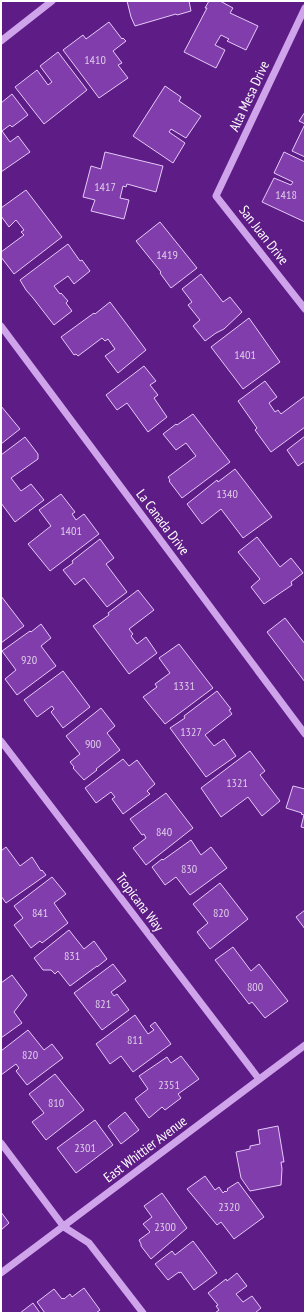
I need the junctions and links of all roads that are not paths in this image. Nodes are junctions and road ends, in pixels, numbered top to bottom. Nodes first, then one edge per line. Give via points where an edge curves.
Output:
1 (52, 1) edge
2 (305, 8) edge
3 (1, 41) edge
4 (216, 196) joint
5 (305, 309) edge
6 (1, 326) edge
7 (305, 734) edge
8 (1, 741) edge
9 (305, 1045) edge
10 (259, 1079) junction
11 (1, 1143) edge
12 (64, 1227) junction
13 (1, 1273) edge
14 (143, 1313) edge

1 - 3 street
2 - 4 street, Alta Mesa Drive
4 - 5 street, San Juan Drive
6 - 7 street, La Canada Drive
8 - 10 street, Tropicana Way
9 - 10 street, East Whittier Avenue
10 - 12 street, East Whittier Avenue
11 - 12 street
12 - 13 street, East Whittier Avenue
12 - 14 street via 89,1242

